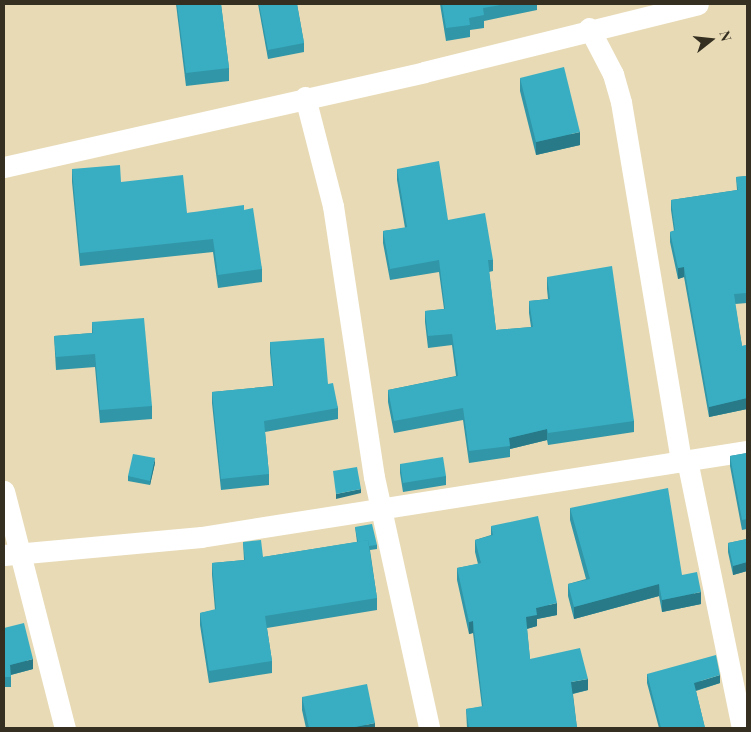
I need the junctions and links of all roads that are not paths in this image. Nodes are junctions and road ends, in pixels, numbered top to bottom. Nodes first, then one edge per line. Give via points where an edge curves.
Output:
1 (698, 4) edge
2 (589, 28) junction
3 (305, 97) junction
4 (4, 167) edge
5 (747, 451) edge
6 (684, 461) junction
7 (4, 491) edge
8 (383, 508) junction
9 (12, 554) edge
10 (65, 728) edge
11 (429, 728) edge
12 (742, 728) edge

1 - 2 street
2 - 3 street via 424,72
2 - 6 street via 613,74 621,102
3 - 4 street
3 - 8 street via 333,206
5 - 6 street
6 - 8 street
6 - 12 street
7 - 9 street
8 - 9 street via 201,537
8 - 11 street
9 - 10 street

